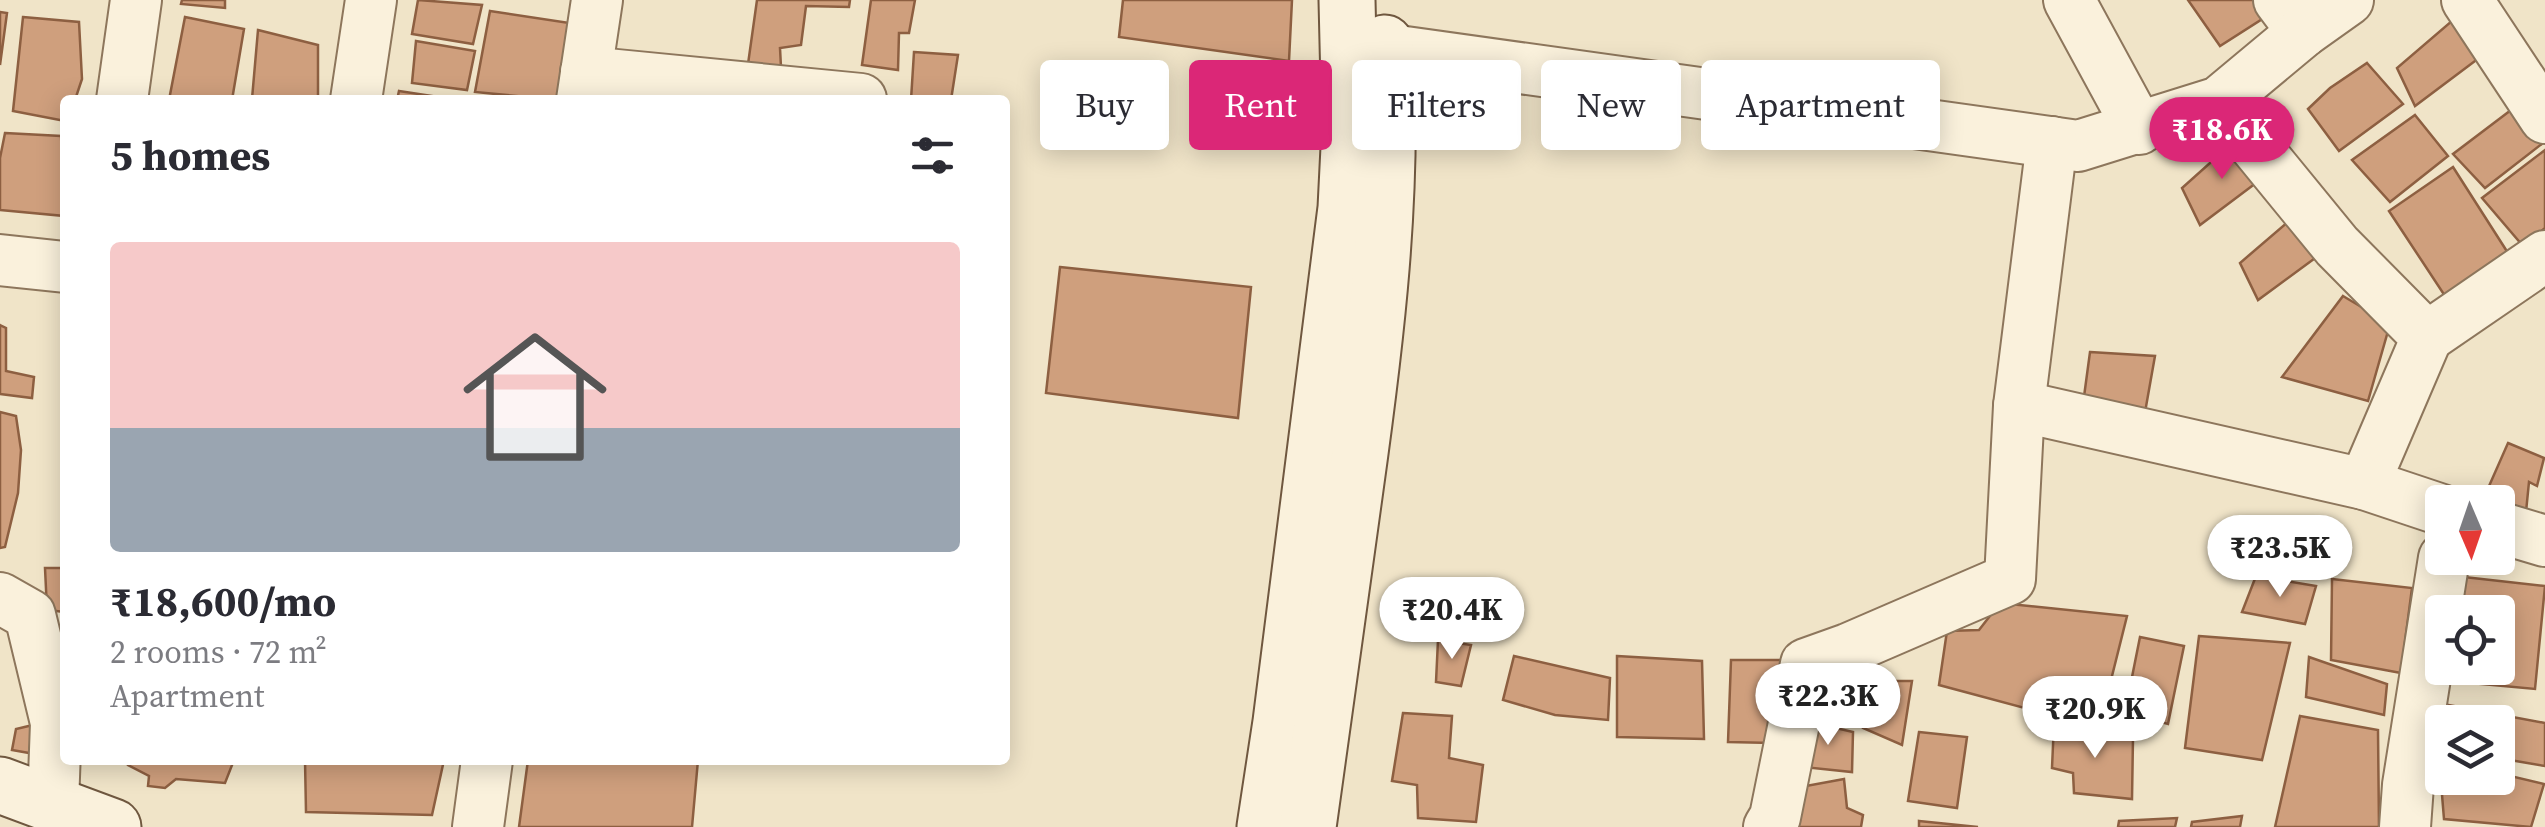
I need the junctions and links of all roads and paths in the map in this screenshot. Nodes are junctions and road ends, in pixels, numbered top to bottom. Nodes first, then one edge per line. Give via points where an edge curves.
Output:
1 (136, 0) edge
2 (371, 0) edge
3 (596, 0) edge
4 (2069, 0) edge
5 (2348, 0) edge
6 (2467, 0) edge
7 (2291, 16) edge
8 (1366, 23) edge
9 (584, 86) edge
10 (123, 95) edge
11 (357, 95) edge
12 (763, 95) edge
13 (2219, 102) junction
14 (2545, 118) edge
15 (2139, 128) junction
16 (2052, 142) junction
17 (2545, 256) edge
18 (0, 260) edge
19 (60, 266) edge
20 (2427, 337) junction
21 (2019, 406) junction
22 (2364, 484) junction
23 (2425, 504) edge
24 (2515, 532) edge
25 (2545, 541) edge
26 (2441, 575) edge
27 (0, 598) edge
28 (486, 765) edge
29 (0, 785) edge
30 (53, 804) junction
31 (109, 826) edge
32 (478, 827) edge
33 (1265, 827) edge
34 (1308, 827) edge
35 (1769, 827) edge
36 (2405, 827) edge

1 - 10 street
2 - 11 street
3 - 9 street
4 - 15 street
5 - 7 street
6 - 14 street
7 - 13 street
8 - 16 street
8 - 33 street
8 - 34 street via 1390,141 1386,230
9 - 12 street
13 - 15 street
13 - 20 street via 2336,246
15 - 16 street via 2078,146
16 - 21 street
17 - 20 street
18 - 19 street
20 - 22 street
21 - 22 street
21 - 35 street via 2010,580 1806,664
22 - 23 street
24 - 25 street
26 - 36 street
27 - 30 street via 30,615 56,723
28 - 32 street
29 - 30 street
30 - 31 street

